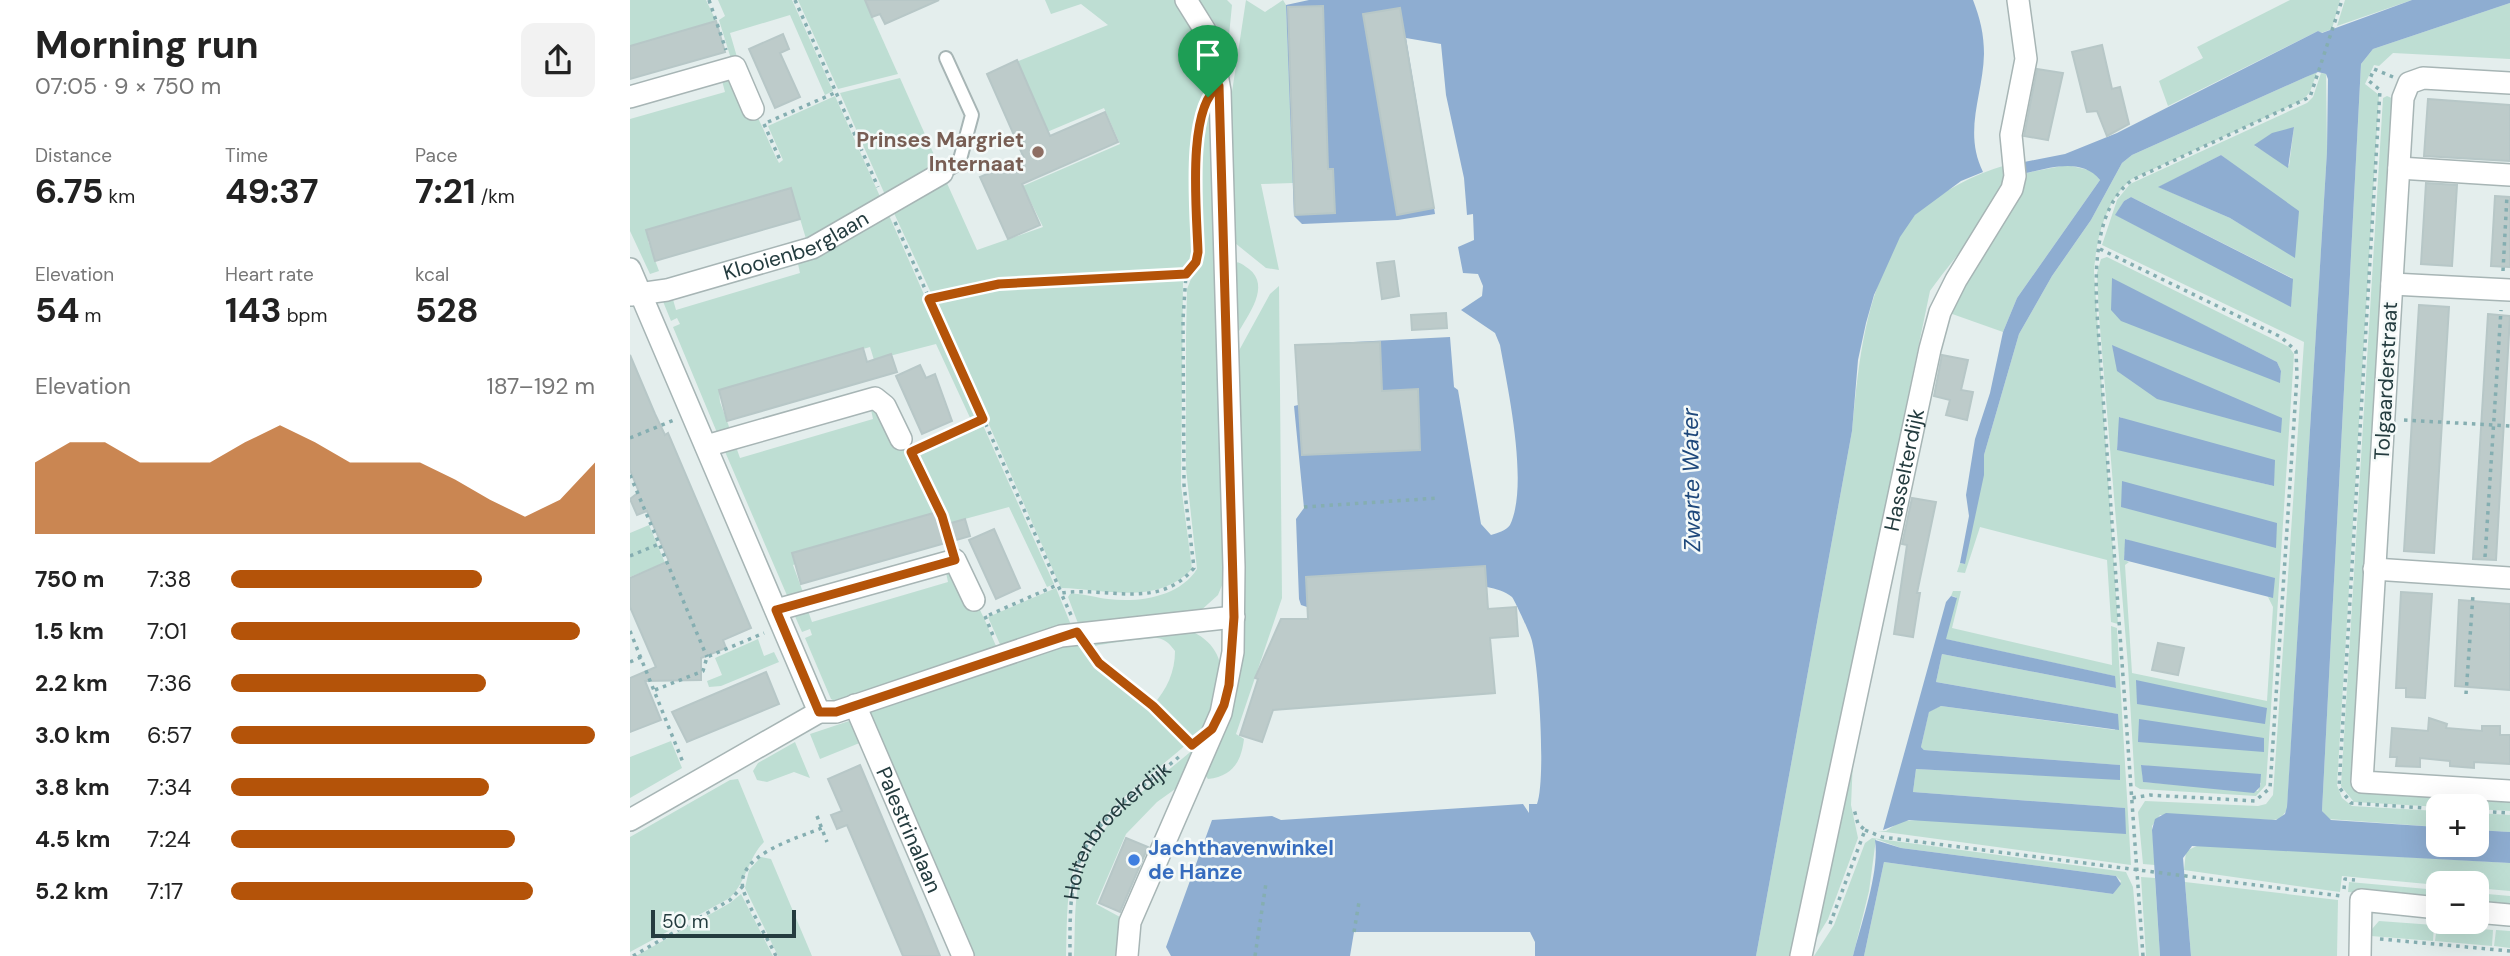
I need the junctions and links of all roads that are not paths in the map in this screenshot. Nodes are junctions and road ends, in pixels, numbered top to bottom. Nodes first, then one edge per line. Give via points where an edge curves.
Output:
1 (1186, 0) edge
2 (2018, 0) edge
3 (946, 58) dead end
4 (2510, 83) edge
5 (630, 97) edge
6 (759, 116) road end
7 (2399, 168) junction
8 (942, 173) joint
9 (2509, 175) edge
10 (630, 269) edge
11 (2392, 284) junction
12 (2506, 290) edge
13 (636, 294) edge
14 (901, 439) dead end
15 (706, 446) junction
16 (2374, 569) junction
17 (2510, 578) edge
18 (979, 608) road end
19 (1234, 617) junction
20 (780, 618) junction
21 (855, 705) junction
22 (819, 712) junction
23 (2510, 792) edge
24 (630, 820) edge
25 (2426, 907) edge
26 (2489, 913) edge
27 (2510, 915) edge
28 (2360, 947) edge
29 (963, 956) edge
30 (1127, 956) edge
31 (1801, 956) edge

1 - 19 street, Holtenbroekerdijk via 1212,40 1220,91
2 - 31 street, Hasselterdijk via 2026,59 2011,135 2012,189 1940,312
3 - 8 lane via 972,115 959,163
4 - 7 street, Tolgaarderstraat via 2423,78 2409,83 2403,98
5 - 6 street via 735,67
7 - 9 street
7 - 11 street, Tolgaarderstraat
8 - 13 street, Klooienberglaan via 812,248 667,290
10 - 13 street
11 - 12 street
11 - 16 street, Tolgaarderstraat
13 - 15 street
14 - 15 street via 885,406 876,398
15 - 20 street
16 - 17 street
16 - 23 street, Tolgaarderstraat via 2362,782
18 - 20 street via 955,560
19 - 21 street via 1077,632
19 - 30 street, Holtenbroekerdijk via 1224,705 1129,922
20 - 22 street
21 - 22 street
21 - 29 street, Palestrinalaan
22 - 24 street
25 - 28 street via 2361,901
26 - 27 street

